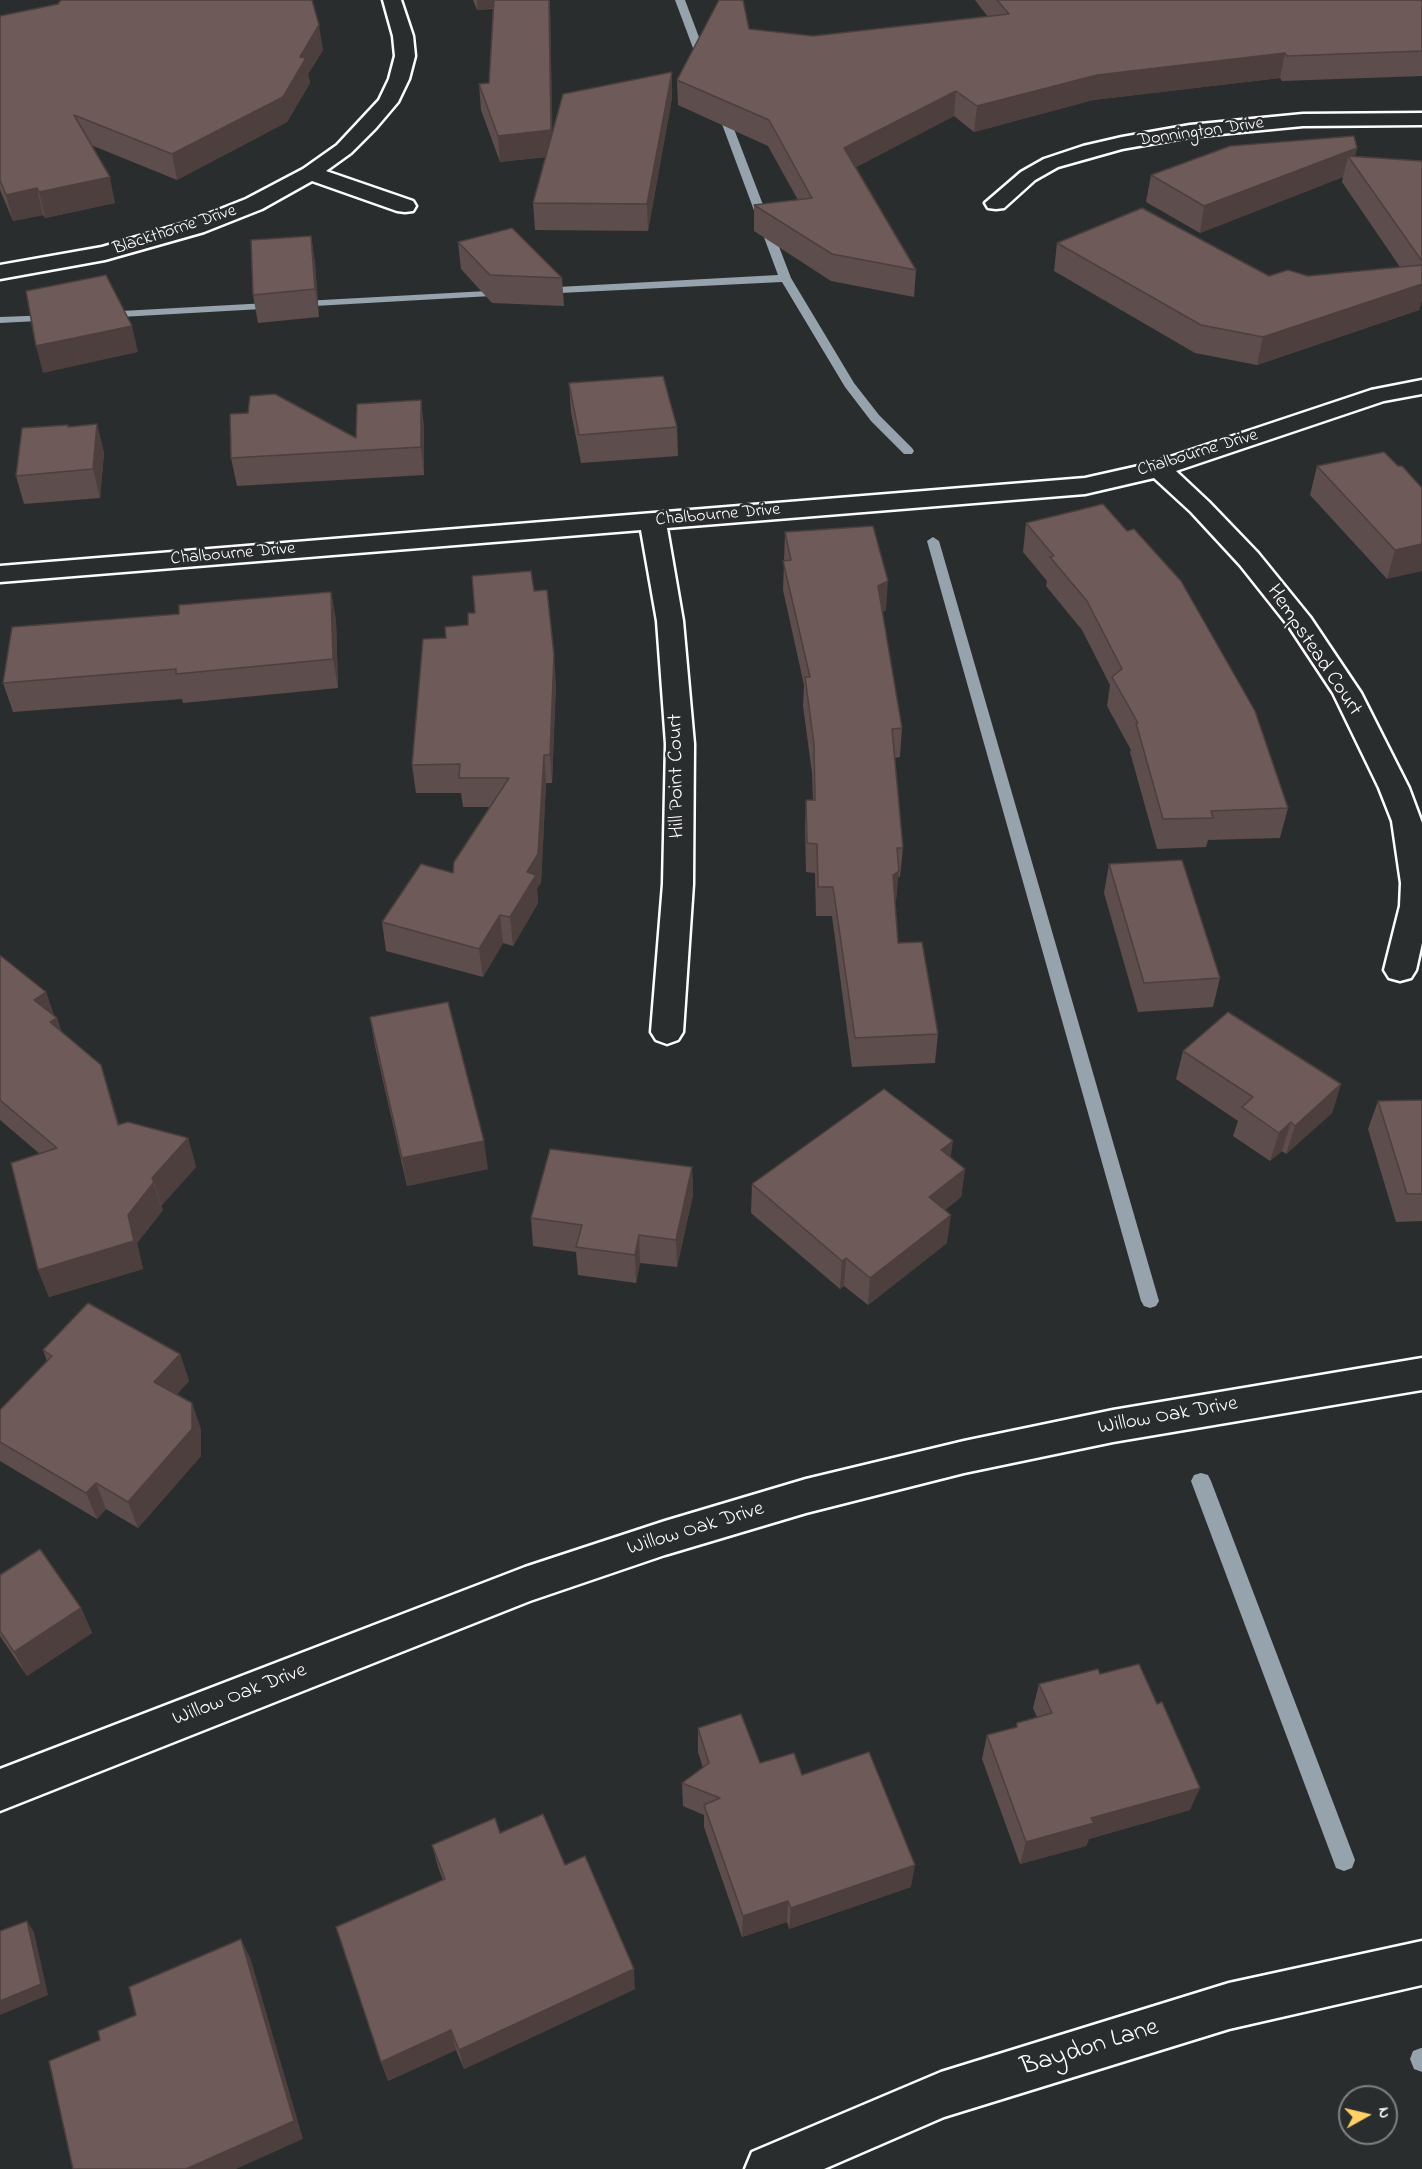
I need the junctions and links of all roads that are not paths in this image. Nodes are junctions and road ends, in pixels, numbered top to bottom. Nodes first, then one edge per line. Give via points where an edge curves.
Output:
1 (392, 0) edge
2 (1422, 119) edge
3 (310, 173) junction
4 (996, 203) dead end
5 (405, 206) dead end
6 (0, 272) edge
7 (1422, 387) edge
8 (1159, 469) junction
9 (653, 522) junction
10 (0, 574) edge
11 (1400, 970) dead end
12 (668, 1032) dead end
13 (1422, 1374) edge
14 (0, 1790) edge
15 (1422, 1963) edge
16 (769, 2169) edge

1 - 3 street, Blackthorne Drive via 405,56 399,79 388,102 369,124 344,149
2 - 4 street, Donnington Drive via 1303,120 1190,131 1122,143 1051,163 1028,176
3 - 5 street
3 - 6 street, Blackthorne Drive via 254,204 185,231 105,254
7 - 8 street, Chalbourne Drive via 1379,395
8 - 9 street, Chalbourne Drive via 1085,486
8 - 11 street, Hempstead Court via 1249,559 1300,623 1347,693 1394,788 1407,821 1416,883 1415,906
9 - 10 street, Chalbourne Drive
9 - 12 street, Hill Point Court via 670,621 680,744 678,884
13 - 14 street, Willow Oak Drive via 1113,1426 987,1452 752,1512 525,1586
15 - 16 street, Baydon Lane via 1228,2006 941,2095

